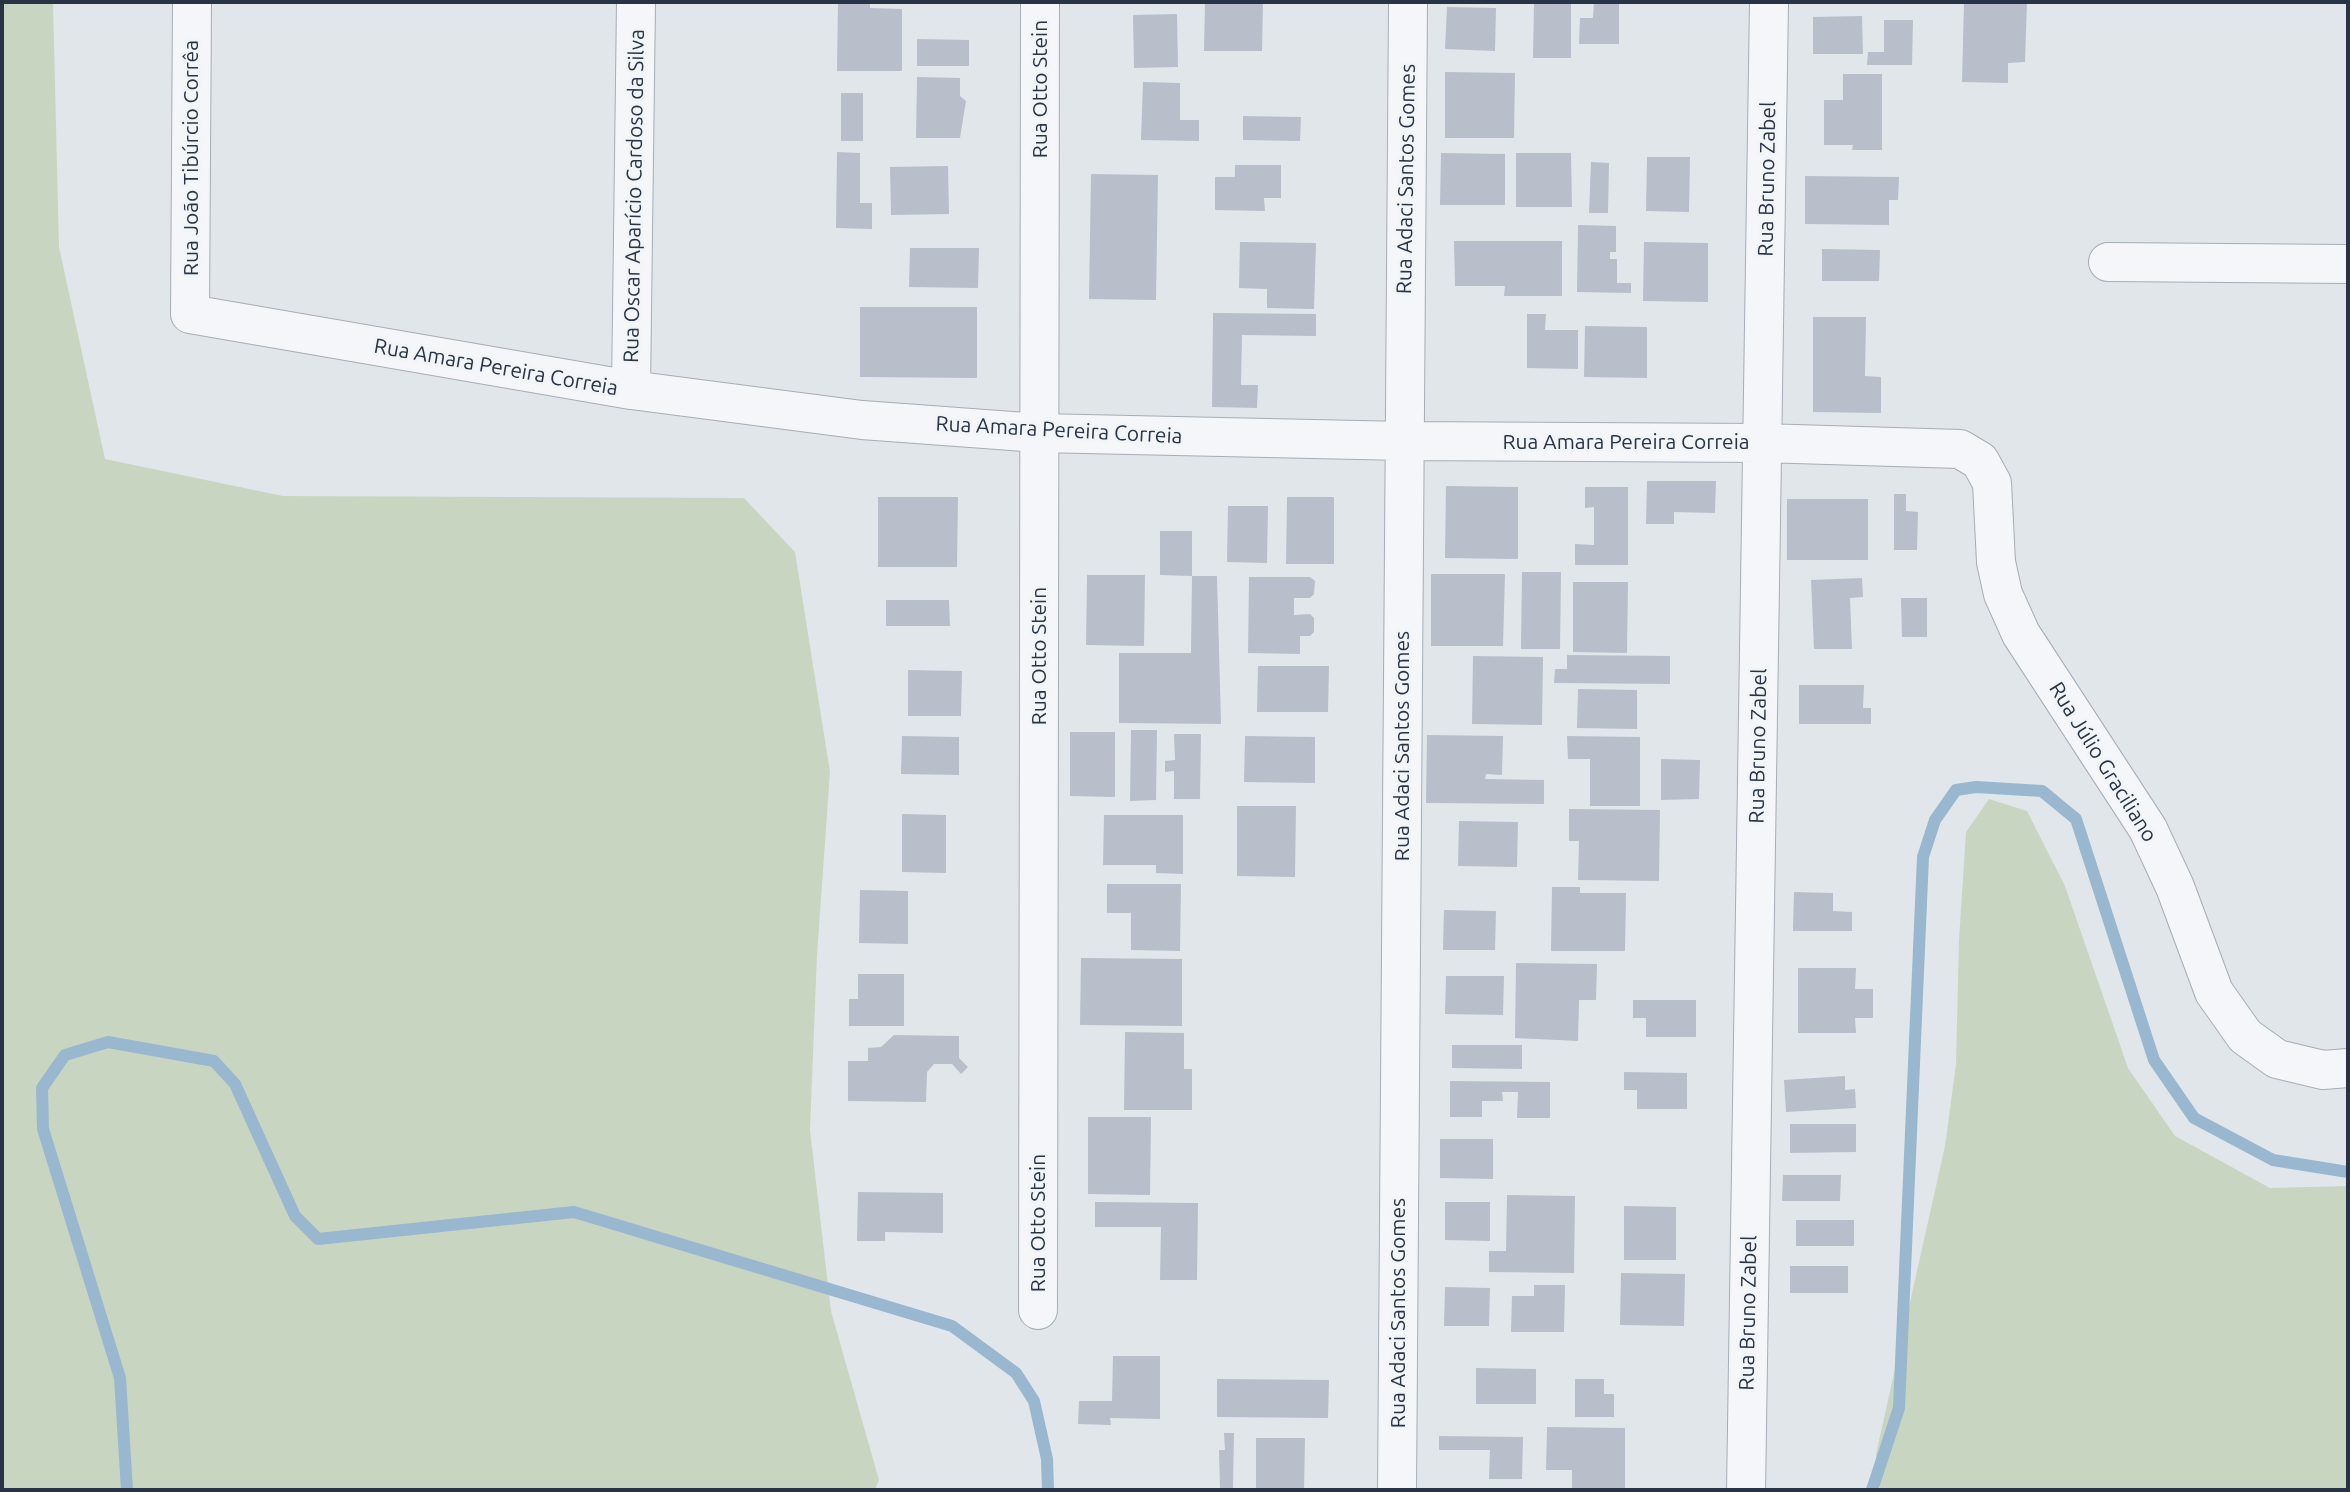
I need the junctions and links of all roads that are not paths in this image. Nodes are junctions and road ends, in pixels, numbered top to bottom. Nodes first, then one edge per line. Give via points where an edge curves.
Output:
1 (192, 2) edge
2 (636, 2) edge
3 (1040, 2) edge
4 (1408, 2) edge
5 (1769, 2) edge
6 (2108, 262) dead end
7 (2348, 264) edge
8 (190, 314) joint
9 (631, 390) junction
10 (1040, 433) junction
11 (1404, 441) junction
12 (1762, 443) junction
13 (1936, 447) joint
14 (2348, 1068) edge
15 (1038, 1310) dead end
16 (1397, 1490) edge
17 (1746, 1490) edge

1 - 8 street, Rua João Tibúrcio Corrêa
2 - 9 street, Rua Oscar Aparício Cardoso da Silva
3 - 10 street, Rua Otto Stein
4 - 11 street, Rua Adaci Santos Gomes
5 - 12 street, Rua Bruno Zabel
6 - 7 street
8 - 9 street, Rua Amara Pereira Correia
9 - 10 street, Rua Amara Pereira Correia via 863,420
10 - 11 street, Rua Amara Pereira Correia
10 - 15 street, Rua Otto Stein
11 - 12 street, Rua Amara Pereira Correia
11 - 16 street, Rua Adaci Santos Gomes
12 - 13 street, Rua Amara Pereira Correia
12 - 17 street, Rua Bruno Zabel
13 - 14 street, Rua Júlio Graciliano via 1960,449 1980,461 1992,483 1996,562 2003,594 2021,634 2148,829 2214,992 2245,1036 2277,1059 2323,1070

